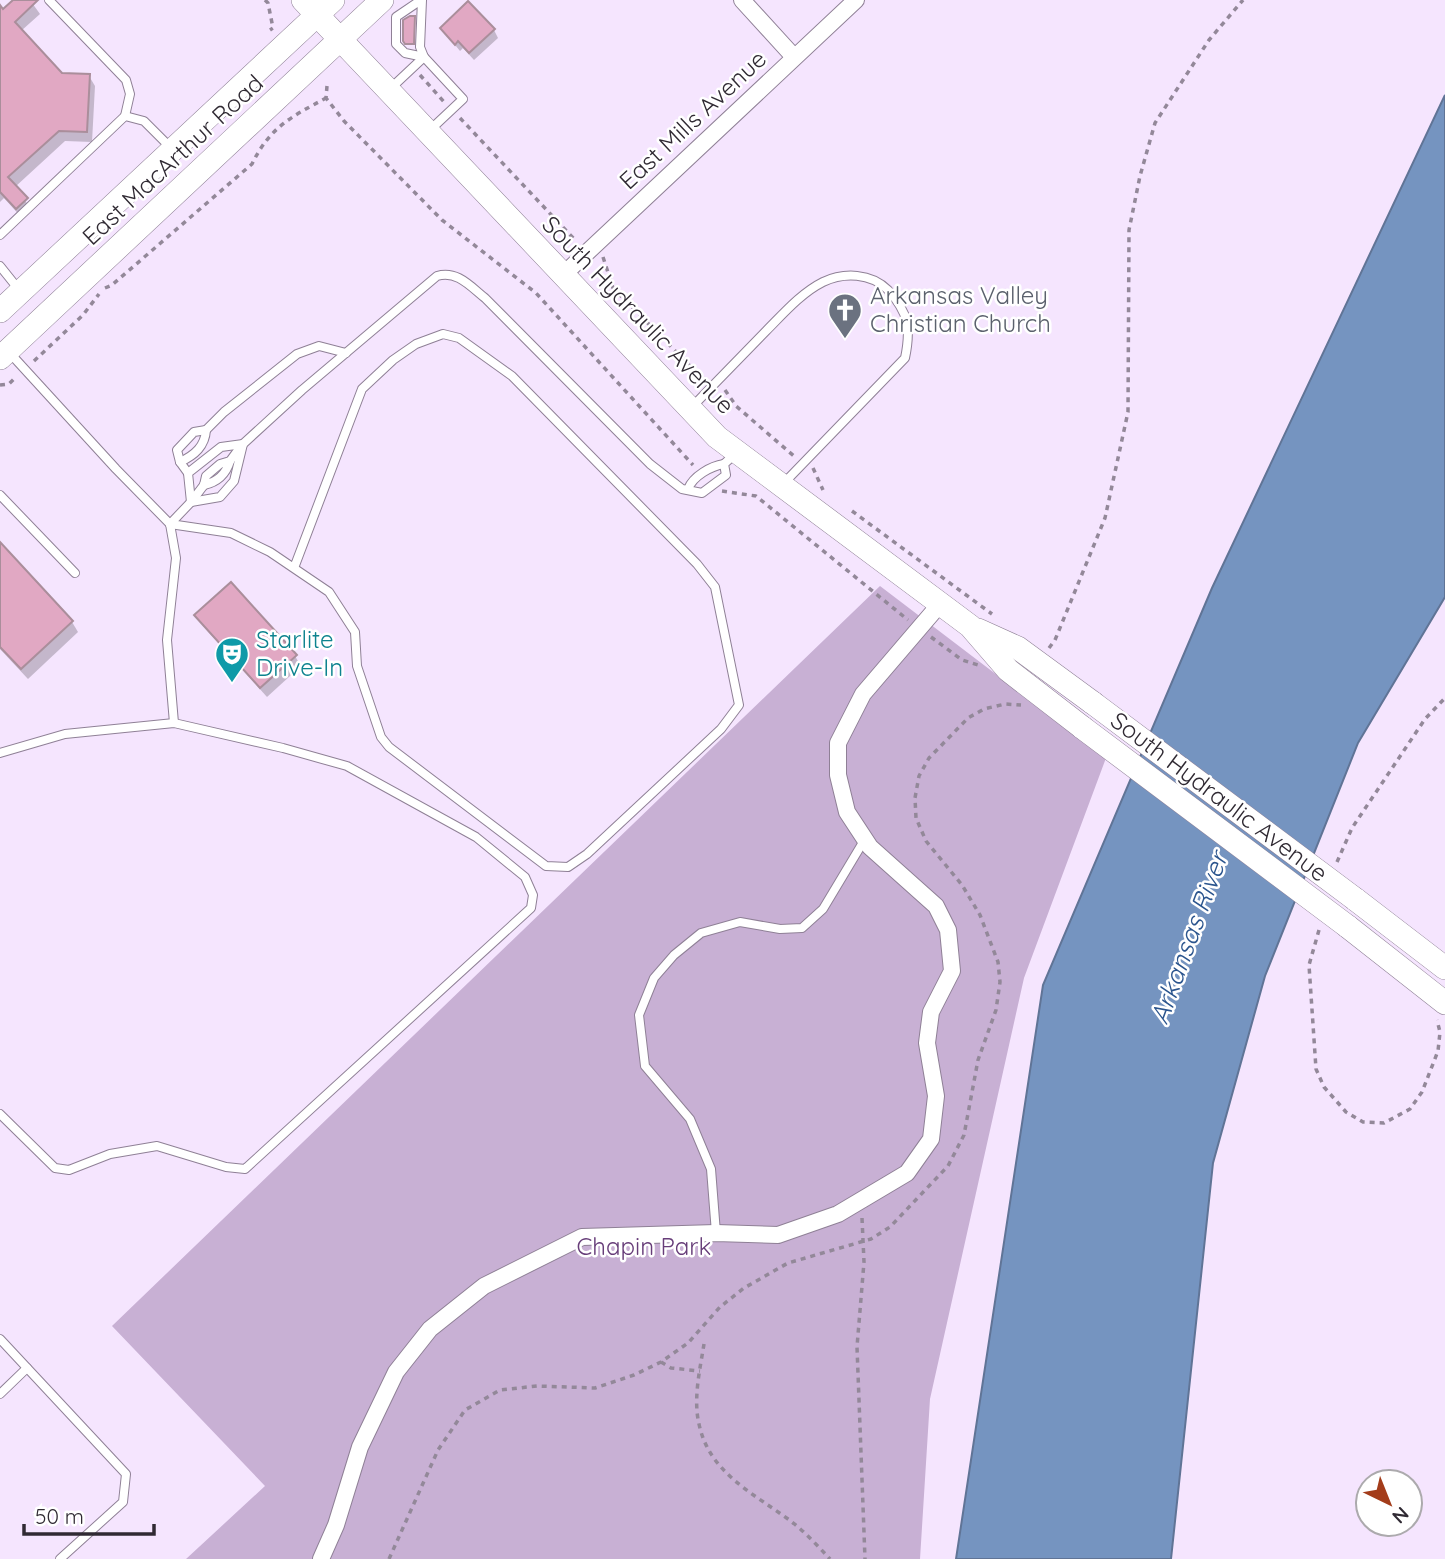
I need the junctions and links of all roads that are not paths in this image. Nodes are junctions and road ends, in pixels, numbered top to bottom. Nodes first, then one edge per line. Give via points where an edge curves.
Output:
1 (49, 0) edge
2 (382, 0) edge
3 (422, 0) edge
4 (742, 0) edge
5 (856, 0) edge
6 (318, 5) edge
7 (340, 39) junction
8 (424, 57) junction
9 (794, 57) junction
10 (388, 91) junction
11 (125, 116) junction
12 (428, 132) junction
13 (173, 150) junction
14 (0, 235) edge
15 (0, 266) edge
16 (563, 275) junction
17 (20, 292) junction
18 (0, 311) edge
19 (345, 353) junction
20 (4, 354) edge
21 (690, 409) junction
22 (206, 430) junction
23 (243, 443) junction
24 (731, 458) junction
25 (180, 462) junction
26 (188, 473) junction
27 (782, 486) junction
28 (688, 489) junction
29 (0, 495) edge
30 (191, 502) junction
31 (170, 524) junction
32 (294, 568) junction
33 (75, 573) dead end
34 (940, 604) junction
35 (970, 626) junction
36 (174, 723) junction
37 (0, 753) edge
38 (865, 839) junction
39 (1445, 968) edge
40 (1445, 1003) edge
41 (0, 1114) edge
42 (716, 1233) junction
43 (0, 1339) edge
44 (27, 1368) junction
45 (0, 1394) edge
46 (60, 1559) edge
47 (321, 1559) edge

1 - 11 lane via 126,80 130,94
2 - 7 street, East MacArthur Road
3 - 8 lane via 420,47
3 - 8 lane via 396,17 396,44 405,53
4 - 9 street
5 - 9 street, East Mills Avenue
6 - 7 street, South Hydraulic Avenue
6 - 13 street, East MacArthur Road
7 - 10 street, South Hydraulic Avenue
7 - 20 street, East MacArthur Road
8 - 10 lane
8 - 12 lane via 463,99
9 - 16 street, East Mills Avenue
10 - 12 street, South Hydraulic Avenue
11 - 13 lane via 144,121
11 - 14 lane
12 - 16 street, South Hydraulic Avenue
13 - 17 street, East MacArthur Road
15 - 17 lane
16 - 21 street, South Hydraulic Avenue
17 - 18 street, East MacArthur Road
19 - 22 lane via 319,346 297,354
19 - 23 lane
19 - 28 lane via 437,276 456,276 485,298 650,464
20 - 31 lane via 24,369
21 - 24 street, South Hydraulic Avenue
21 - 27 lane via 797,300 823,282 867,277 886,288 904,311 910,335 905,358
22 - 25 lane via 205,442
22 - 25 lane via 194,432 177,450
23 - 26 lane via 220,447
23 - 30 lane via 229,461 206,477
23 - 30 lane via 234,481 220,497
24 - 27 street, South Hydraulic Avenue
24 - 28 lane via 691,481
24 - 28 lane via 726,475 715,485 702,493
25 - 26 lane
26 - 30 lane
27 - 34 street, South Hydraulic Avenue
29 - 33 lane
30 - 31 lane
31 - 32 lane via 231,533
31 - 36 lane via 176,558 167,640
32 - 32 lane via 329,592 355,632 357,666 381,737 389,747 546,866 568,867 587,854 721,729 739,705 715,587 706,575 512,376 459,338 443,334 416,344 362,389
34 - 35 street, South Hydraulic Avenue
34 - 38 street via 863,694 838,743 838,775 847,812
35 - 39 street, South Hydraulic Avenue, bridge via 1018,648
35 - 40 street, South Hydraulic Avenue, bridge via 1008,670
36 - 37 lane via 65,734
36 - 41 lane via 347,766 476,837 525,877 533,895 531,908 245,1169 157,1146 110,1154 69,1170 55,1168
38 - 42 lane via 823,909 802,928 740,922 701,933 654,978 639,1015 645,1066 690,1119 711,1169
38 - 42 street via 936,906 948,930 952,971 931,1012 927,1043 936,1096 931,1139 907,1173 838,1214 778,1235
42 - 47 street via 582,1237 484,1286 430,1329 397,1372 360,1447
43 - 44 lane
44 - 45 lane
44 - 46 lane via 126,1474 123,1502

